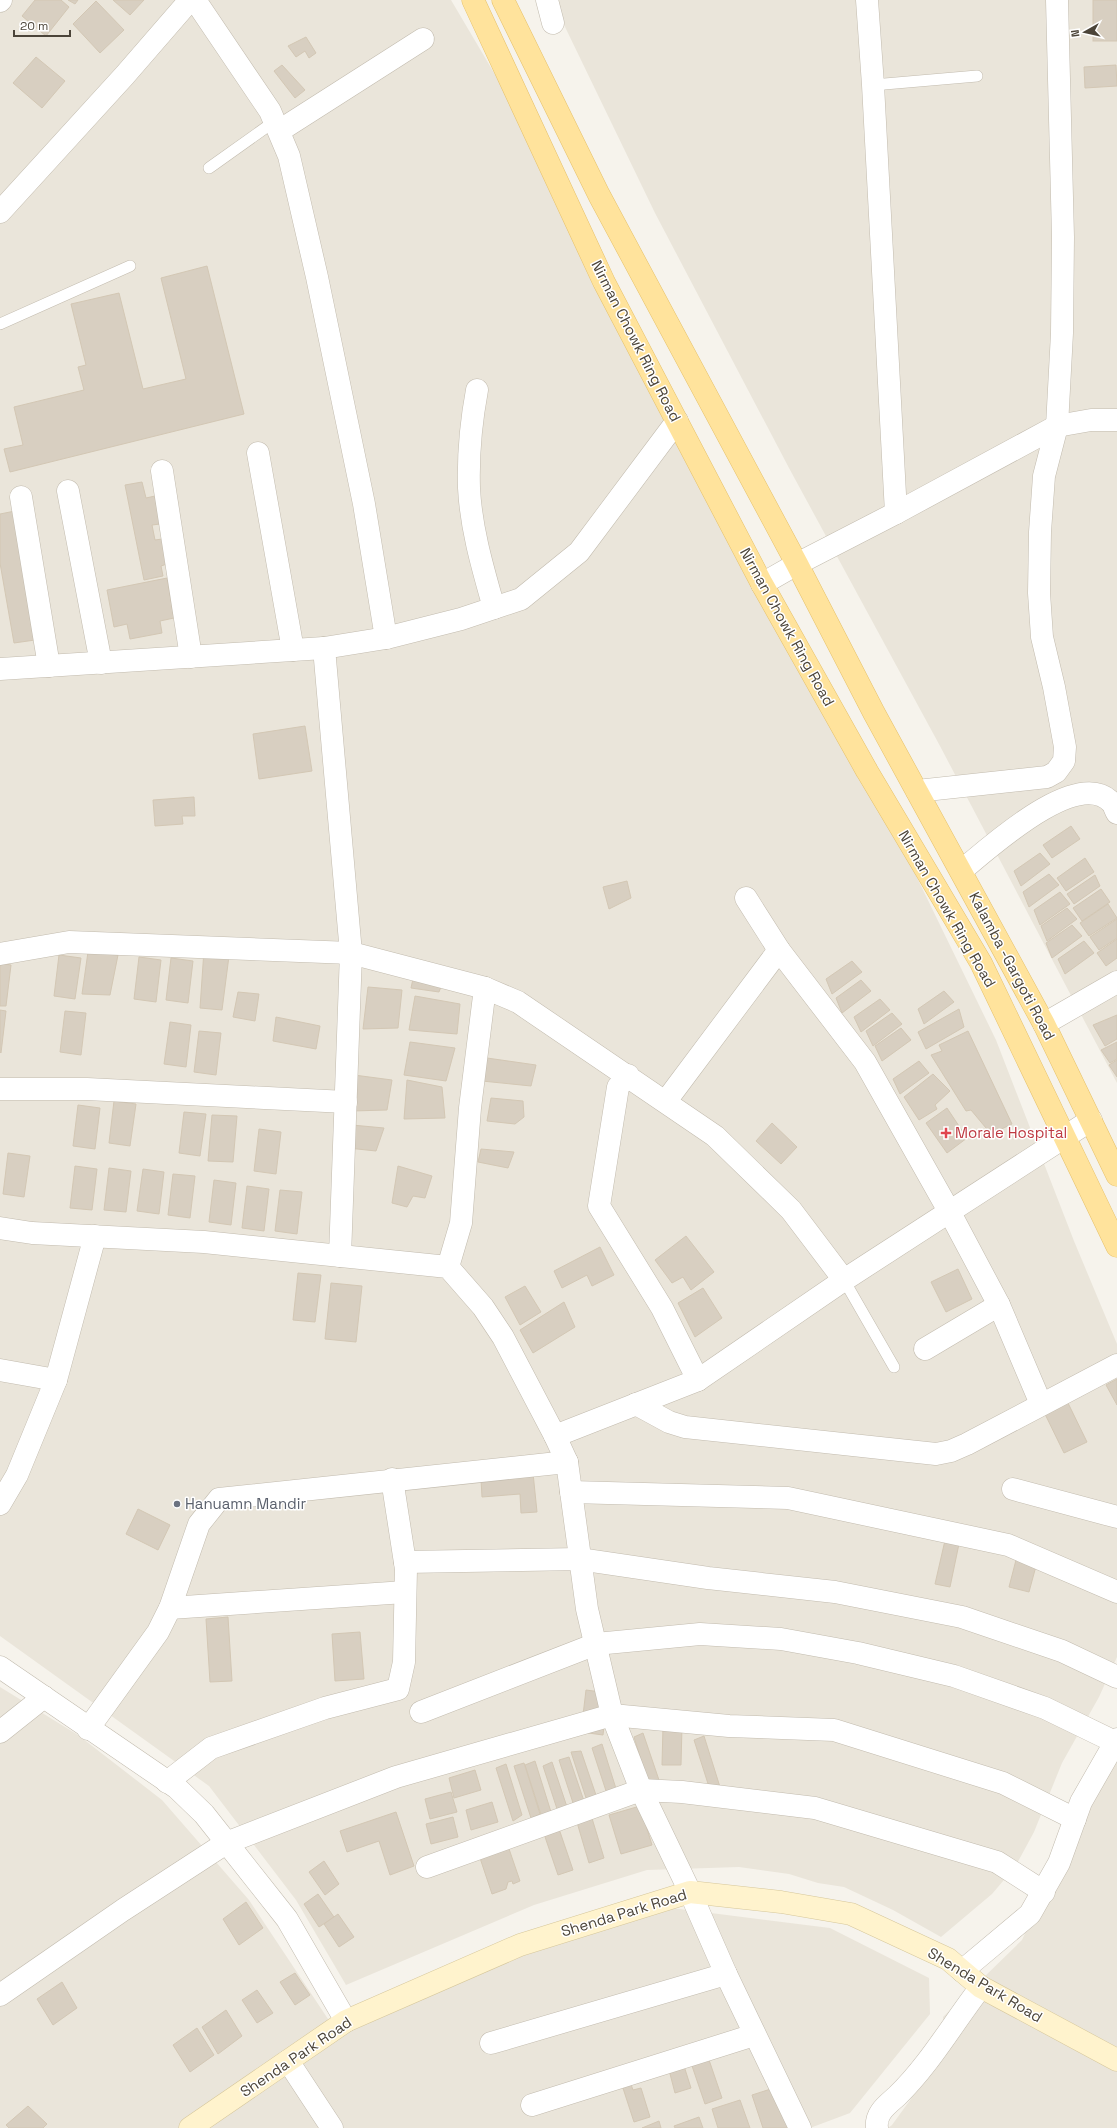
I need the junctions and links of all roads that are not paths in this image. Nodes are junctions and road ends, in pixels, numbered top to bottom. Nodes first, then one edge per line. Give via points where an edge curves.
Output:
1 (190, 0) edge
2 (195, 0) edge
3 (473, 0) edge
4 (503, 0) edge
5 (547, 0) edge
6 (867, 0) edge
7 (1057, 0) edge
8 (553, 23) dead end
9 (423, 39) dead end
10 (977, 76) dead end
11 (873, 85) junction
12 (277, 126) junction
13 (209, 168) dead end
14 (0, 212) edge
15 (130, 266) dead end
16 (0, 324) edge
17 (477, 390) dead end
18 (1117, 420) edge
19 (676, 421) junction
20 (1057, 426) junction
21 (258, 453) dead end
22 (162, 471) dead end
23 (68, 491) dead end
24 (21, 497) dead end
25 (896, 514) junction
26 (797, 564) junction
27 (762, 584) junction
28 (494, 608) junction
29 (386, 638) junction
30 (324, 648) junction
31 (292, 650) junction
32 (191, 657) junction
33 (101, 663) junction
34 (49, 666) junction
35 (0, 669) edge
36 (917, 791) junction
37 (1117, 814) edge
38 (961, 871) junction
39 (746, 898) dead end
40 (779, 950) junction
41 (351, 953) junction
42 (0, 954) edge
43 (1117, 982) edge
44 (485, 988) junction
45 (1044, 1024) junction
46 (628, 1075) junction
47 (0, 1089) edge
48 (666, 1101) junction
49 (346, 1102) junction
50 (1091, 1120) junction
51 (1064, 1136) junction
52 (1117, 1175) edge
53 (949, 1211) junction
54 (0, 1228) edge
55 (95, 1236) junction
56 (1117, 1246) edge
57 (340, 1256) junction
58 (448, 1267) junction
59 (844, 1280) junction
60 (999, 1305) junction
61 (925, 1349) dead end
62 (1117, 1365) edge
63 (894, 1366) dead end
64 (0, 1370) edge
65 (56, 1380) junction
66 (698, 1380) junction
67 (636, 1404) junction
68 (1041, 1404) junction
69 (555, 1436) junction
70 (567, 1462) junction
71 (392, 1479) junction
72 (1013, 1489) dead end
73 (570, 1492) junction
74 (0, 1504) edge
75 (1117, 1517) edge
76 (579, 1559) junction
77 (405, 1562) junction
78 (405, 1592) junction
79 (1117, 1592) edge
80 (170, 1608) junction
81 (596, 1644) junction
82 (0, 1668) edge
83 (1117, 1677) edge
84 (44, 1698) junction
85 (421, 1712) dead end
86 (612, 1714) junction
87 (88, 1729) junction
88 (0, 1732) edge
89 (1116, 1741) edge
90 (167, 1782) junction
91 (641, 1790) junction
92 (1075, 1819) junction
93 (226, 1843) junction
94 (427, 1867) dead end
95 (690, 1892) junction
96 (1044, 1892) junction
97 (962, 1971) junction
98 (726, 1974) junction
99 (981, 1987) junction
100 (0, 1995) edge
101 (346, 2021) junction
102 (754, 2034) junction
103 (491, 2043) dead end
104 (1117, 2060) edge
105 (288, 2061) junction
106 (532, 2105) dead end
107 (190, 2128) edge
108 (332, 2128) edge
109 (800, 2128) edge
110 (877, 2128) edge

1 - 14 street via 125,76
2 - 12 street
3 - 19 main road, Nirman Chowk Ring Road via 604,282
4 - 26 main road, Kalamba -Gargoti Road via 598,195
5 - 8 street
6 - 11 street
7 - 20 street via 1063,237 1062,333
9 - 12 street
10 - 11 lane
11 - 25 street
12 - 13 lane
12 - 29 street via 289,156 317,277 364,504
15 - 16 lane
17 - 28 street via 470,427 469,488 480,558
18 - 20 street via 1091,420
19 - 27 main road, Nirman Chowk Ring Road
19 - 28 street via 579,552 521,599
20 - 25 street
20 - 36 street via 1044,476 1039,594 1042,637 1054,687 1065,754 1056,772 1047,777
21 - 31 street
22 - 32 street
23 - 33 street
24 - 34 street
25 - 26 street
26 - 27 street
26 - 36 main road, Kalamba -Gargoti Road
27 - 51 main road, Nirman Chowk Ring Road via 867,771 981,963
28 - 29 street
29 - 30 street
30 - 31 street
30 - 41 street
31 - 32 street
32 - 33 street
33 - 34 street
34 - 35 street
36 - 38 main road, Kalamba -Gargoti Road
37 - 38 street via 1111,802 1097,794 1073,796 1050,804 1009,832
38 - 45 main road, Kalamba -Gargoti Road
39 - 40 street
40 - 48 street
40 - 53 street via 865,1062
41 - 42 street via 70,942
41 - 44 street
41 - 49 street
43 - 45 street
44 - 46 street via 518,1002
44 - 58 street via 470,1108 462,1223
45 - 50 main road, Kalamba -Gargoti Road
46 - 48 street
46 - 66 street via 618,1087 599,1206 662,1308
47 - 49 street via 87,1089
48 - 59 street via 715,1136 791,1210
49 - 57 street
50 - 51 street
50 - 52 main road, Kalamba -Gargoti Road
51 - 53 street
51 - 56 main road, Nirman Chowk Ring Road
53 - 59 street
53 - 60 street
54 - 55 street via 32,1233
55 - 57 street via 204,1242
55 - 65 street
57 - 58 street
58 - 69 street via 483,1307 503,1337
59 - 63 lane
59 - 66 street
60 - 61 street
60 - 68 street
62 - 68 street
64 - 65 street
65 - 74 street via 17,1475
66 - 67 street
67 - 68 street via 669,1422 685,1426 936,1454 966,1444
67 - 69 street
69 - 70 street
70 - 71 street
70 - 73 street
71 - 77 street
71 - 80 street via 219,1499 199,1524
72 - 75 street
73 - 76 street
73 - 79 street via 788,1498 1008,1545
76 - 77 street
76 - 81 street
76 - 83 street via 708,1578 834,1592 962,1617 1062,1651
77 - 78 street
78 - 80 street
78 - 90 street via 404,1662 398,1689 325,1708 211,1748
80 - 87 street via 158,1632
81 - 85 street
81 - 86 street
81 - 89 street via 700,1634 780,1639 858,1653 954,1676 1045,1708
82 - 84 street
84 - 87 street
84 - 88 street
86 - 91 street
86 - 92 street via 729,1726 834,1730 1003,1783
86 - 93 street via 396,1777
87 - 90 street
89 - 92 street via 1081,1802
90 - 93 street via 189,1798
91 - 94 street
91 - 95 street
91 - 96 street via 682,1792 815,1808 997,1862
92 - 96 street via 1059,1863
93 - 100 street
93 - 101 street via 287,1919
95 - 97 main road, Shenda Park Road via 781,1902 851,1914 948,1959
95 - 98 street
95 - 101 main road, Shenda Park Road via 520,1945
96 - 97 street via 1030,1914
97 - 99 main road, Shenda Park Road
98 - 102 street
98 - 103 street
99 - 104 main road, Shenda Park Road
99 - 110 street via 910,2083 882,2109 877,2118
101 - 105 main road, Shenda Park Road
102 - 106 street
102 - 109 street
105 - 107 main road, Shenda Park Road
105 - 108 street

